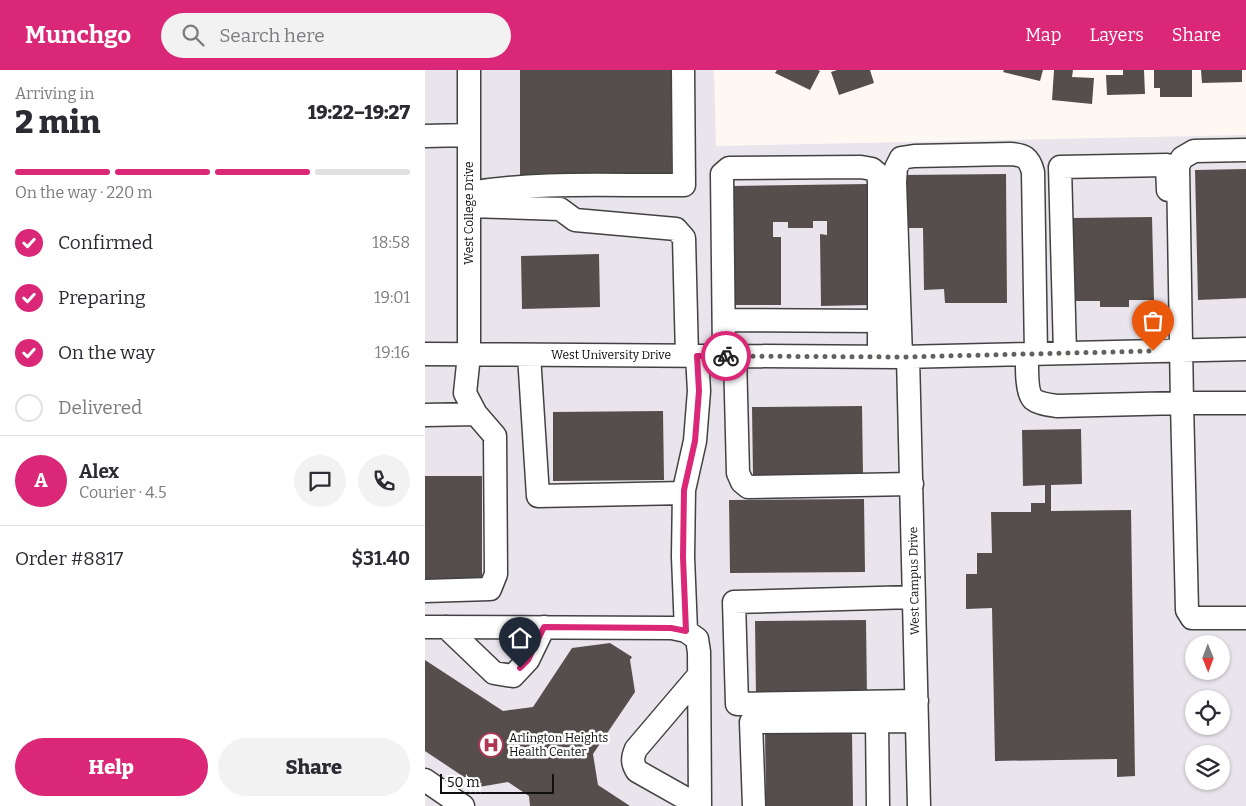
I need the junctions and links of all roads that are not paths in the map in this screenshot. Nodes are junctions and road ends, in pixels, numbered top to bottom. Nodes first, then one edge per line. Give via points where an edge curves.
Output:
1 (469, 70) edge
2 (683, 70) edge
3 (469, 135) junction
4 (425, 136) edge
5 (1246, 150) edge
6 (469, 200) junction
7 (724, 320) junction
8 (879, 321) junction
9 (1246, 349) edge
10 (1176, 351) junction
11 (1065, 353) junction
12 (425, 354) edge
13 (1031, 354) junction
14 (469, 355) junction
15 (529, 355) junction
16 (692, 356) junction
17 (729, 356) junction
18 (896, 357) junction
19 (1182, 403) junction
20 (1246, 403) edge
21 (476, 414) junction
22 (425, 415) edge
23 (912, 484) junction
24 (684, 493) junction
25 (425, 591) edge
26 (914, 597) junction
27 (1246, 618) edge
28 (435, 627) edge
29 (544, 627) junction
30 (686, 631) junction
31 (699, 675) junction
32 (917, 711) junction
33 (877, 722) junction
34 (425, 780) edge
35 (463, 806) edge
36 (699, 806) edge
37 (754, 806) edge
38 (878, 806) edge
39 (919, 806) edge

1 - 3 street, West College Drive
2 - 6 street via 684,185 501,188
3 - 4 street
3 - 6 street, West College Drive
5 - 10 street via 1194,151 1182,158 1178,166
6 - 14 street, West College Drive
6 - 16 street via 560,209 575,220 676,229 684,238
7 - 8 street
7 - 8 street via 722,174 729,168 861,168 872,169 879,176
7 - 17 street
8 - 18 street
9 - 10 street, West University Drive
10 - 11 street, West University Drive
10 - 11 street via 1167,165 1060,167
10 - 19 street
11 - 13 street, West University Drive
12 - 14 street, West University Drive
13 - 18 street, West University Drive
13 - 18 street via 1033,172 1030,162 1021,154 1000,154 901,158 895,182
13 - 19 street via 1029,393 1034,400 1045,404
14 - 15 street, West University Drive
14 - 21 street, West College Drive via 465,393
15 - 16 street, West University Drive
15 - 24 street via 538,496
16 - 17 street, West University Drive
16 - 24 street via 699,391 695,441
17 - 18 street, West University Drive
17 - 23 street via 738,473 742,482 748,486
18 - 23 street, West Campus Drive
19 - 20 street
19 - 27 street via 1187,610 1193,618
21 - 22 street
21 - 25 street, West College Drive via 495,436 496,574 490,590
23 - 26 street, West Campus Drive
24 - 30 street
26 - 32 street, West Campus Drive
26 - 32 street via 734,602 737,704
28 - 29 street
28 - 29 street via 494,673 513,676 528,660
29 - 30 street via 671,628
30 - 31 street via 697,639
31 - 36 street
31 - 36 street via 632,757 637,771
32 - 33 street
32 - 39 street, West Campus Drive
33 - 37 street via 751,722
33 - 38 street
34 - 35 street

